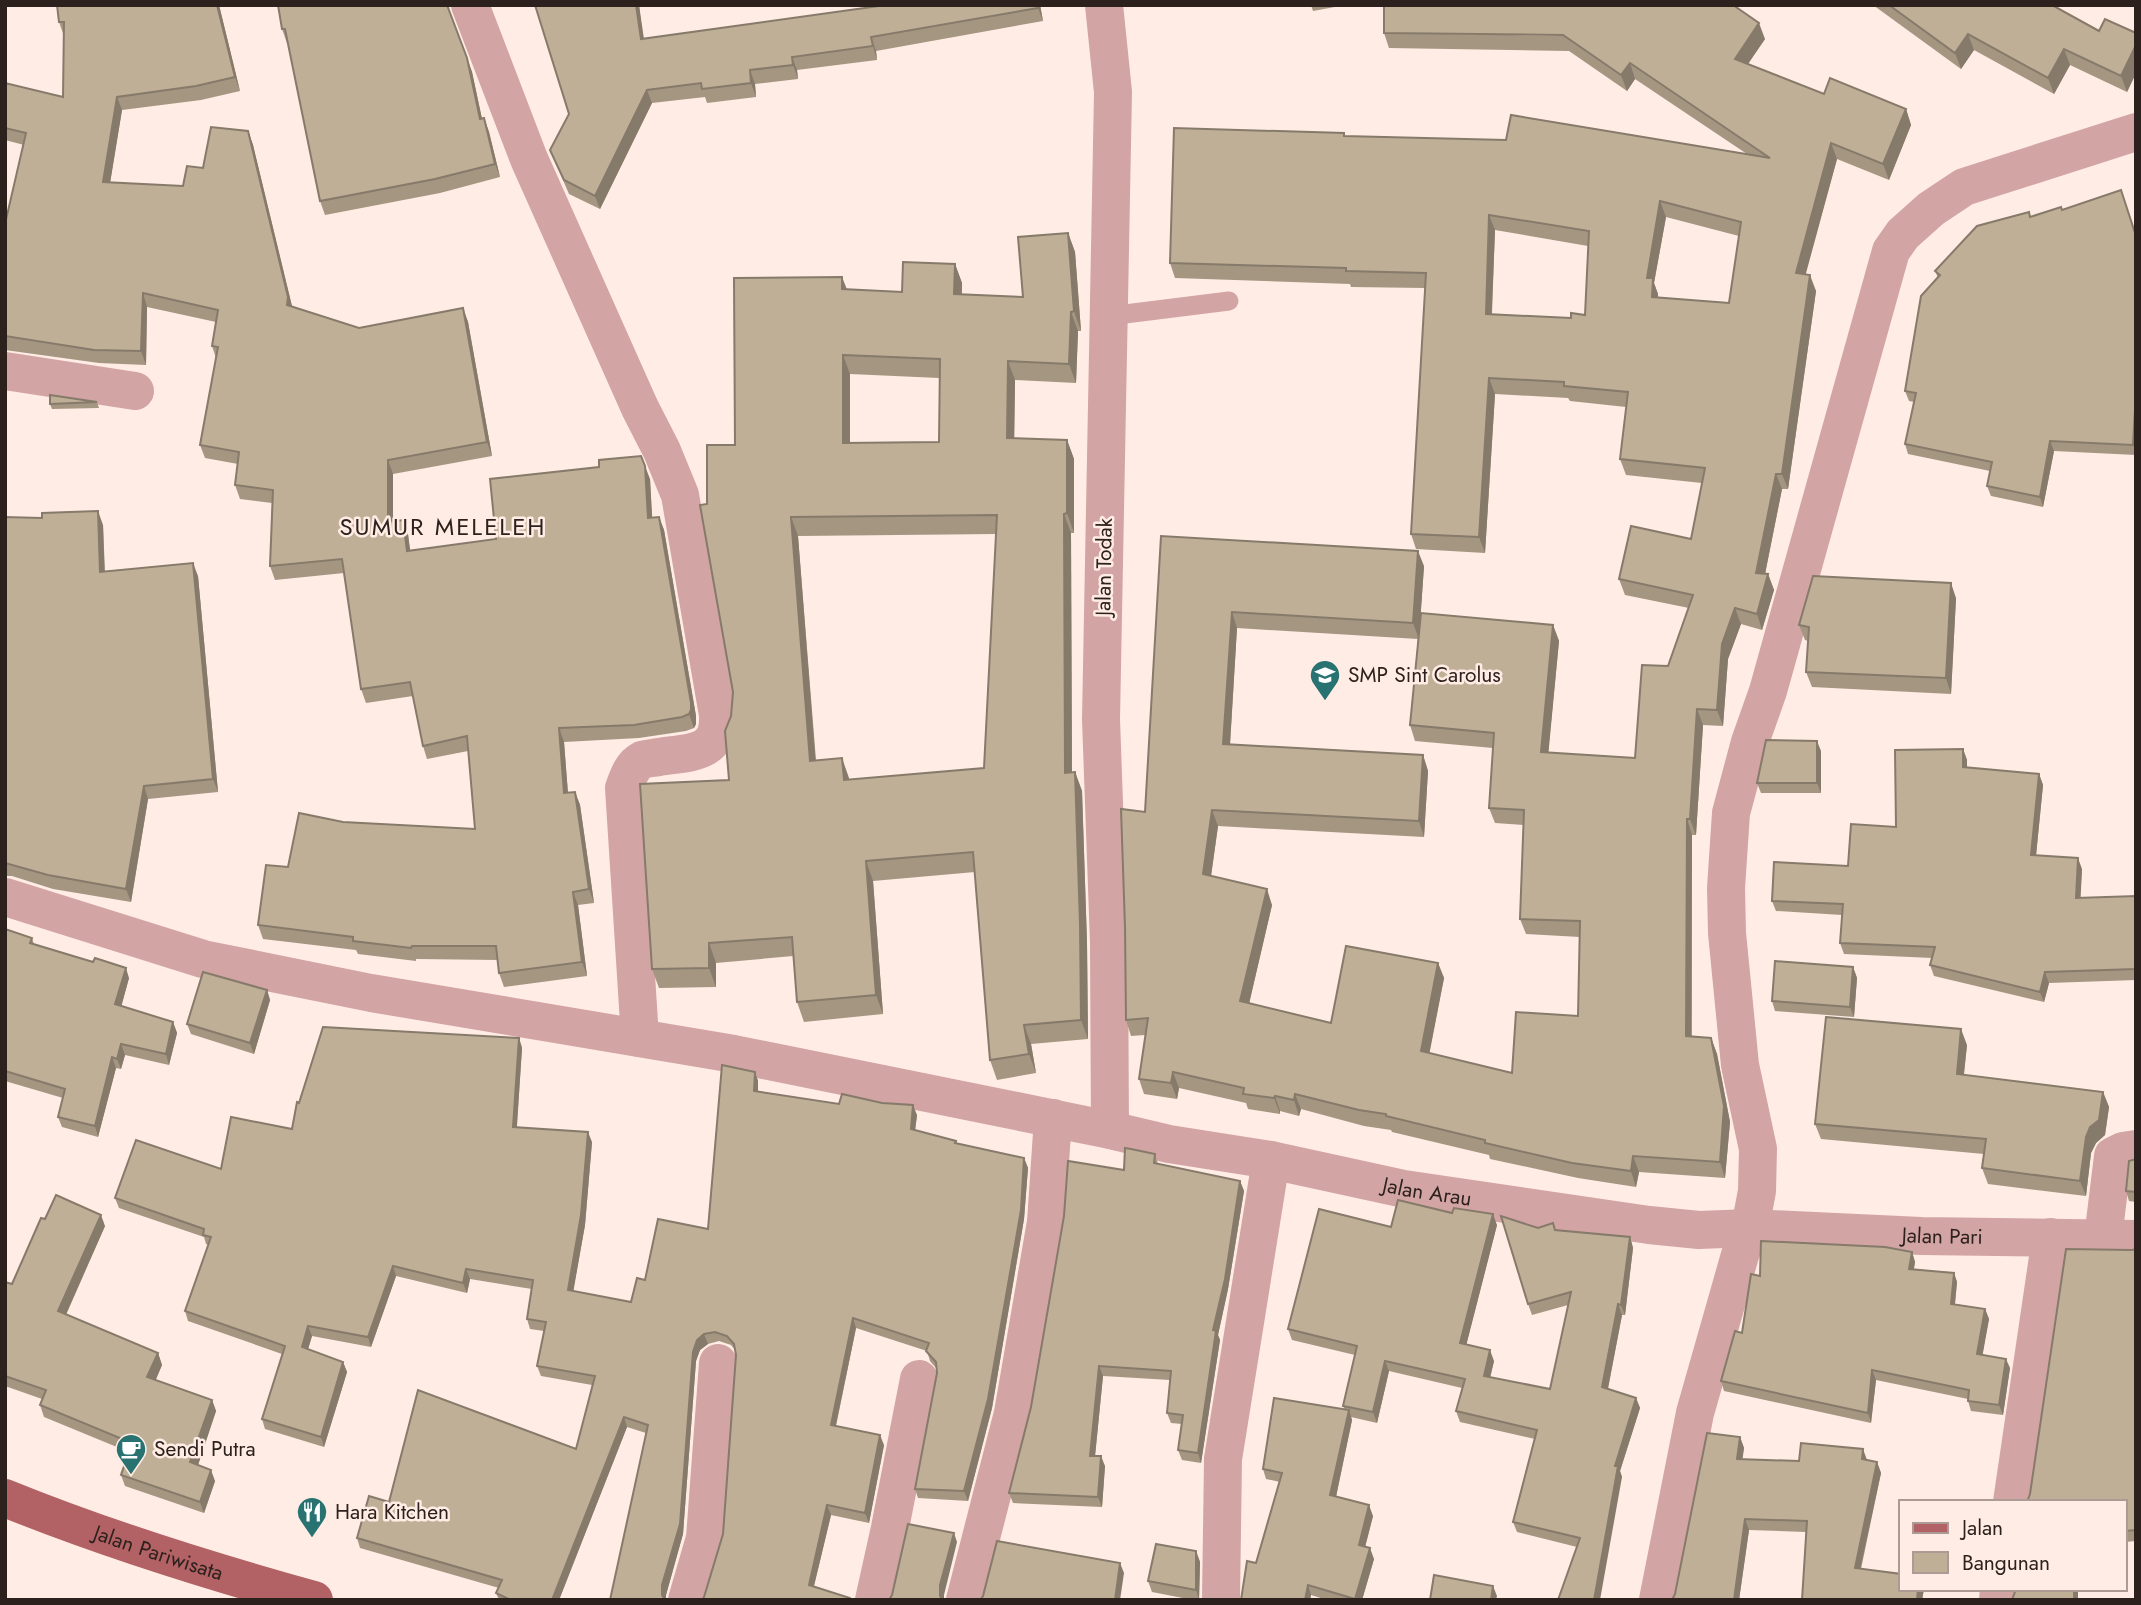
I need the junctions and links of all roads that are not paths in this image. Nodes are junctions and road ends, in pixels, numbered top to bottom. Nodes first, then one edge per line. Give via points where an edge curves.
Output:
1 (470, 5) edge
2 (1104, 5) edge
3 (2136, 132) edge
4 (1229, 301) dead end
5 (1109, 316) junction
6 (5, 371) edge
7 (135, 391) dead end
8 (5, 897) edge
9 (640, 1038) junction
10 (1053, 1118) junction
11 (1110, 1129) junction
12 (2136, 1149) edge
13 (1271, 1160) junction
14 (1750, 1228) junction
15 (2051, 1237) junction
16 (2119, 1238) edge
17 (718, 1363) dead end
18 (919, 1379) dead end
19 (5, 1498) edge
20 (2012, 1500) edge
21 (314, 1600) edge
22 (687, 1600) edge
23 (874, 1600) edge
24 (965, 1600) edge
25 (1222, 1600) edge
26 (1658, 1600) edge

1 - 9 street via 529,159 680,495 718,715 719,728 703,750 642,760 629,772 624,788
2 - 5 street, Jalan Todak via 1113,92
3 - 14 street via 1964,187 1931,209 1891,251 1731,813 1727,933 1740,1065 1758,1149
4 - 5 lane
5 - 11 street, Jalan Todak via 1101,719
6 - 7 street
8 - 9 street, Jalan Arau via 203,960
9 - 10 street, Jalan Arau
10 - 11 street, Jalan Arau
10 - 24 street via 1046,1222 1013,1413
11 - 13 street, Jalan Arau via 1169,1144
12 - 16 street via 2113,1156
13 - 14 street, Jalan Arau via 1404,1189 1648,1225
13 - 25 street via 1223,1459
14 - 15 street, Jalan Pari
14 - 26 street via 1695,1413
15 - 16 street, Jalan Pari
15 - 20 street
17 - 22 street via 705,1538
18 - 23 street
19 - 21 main road, Jalan Pariwisata via 208,1570

